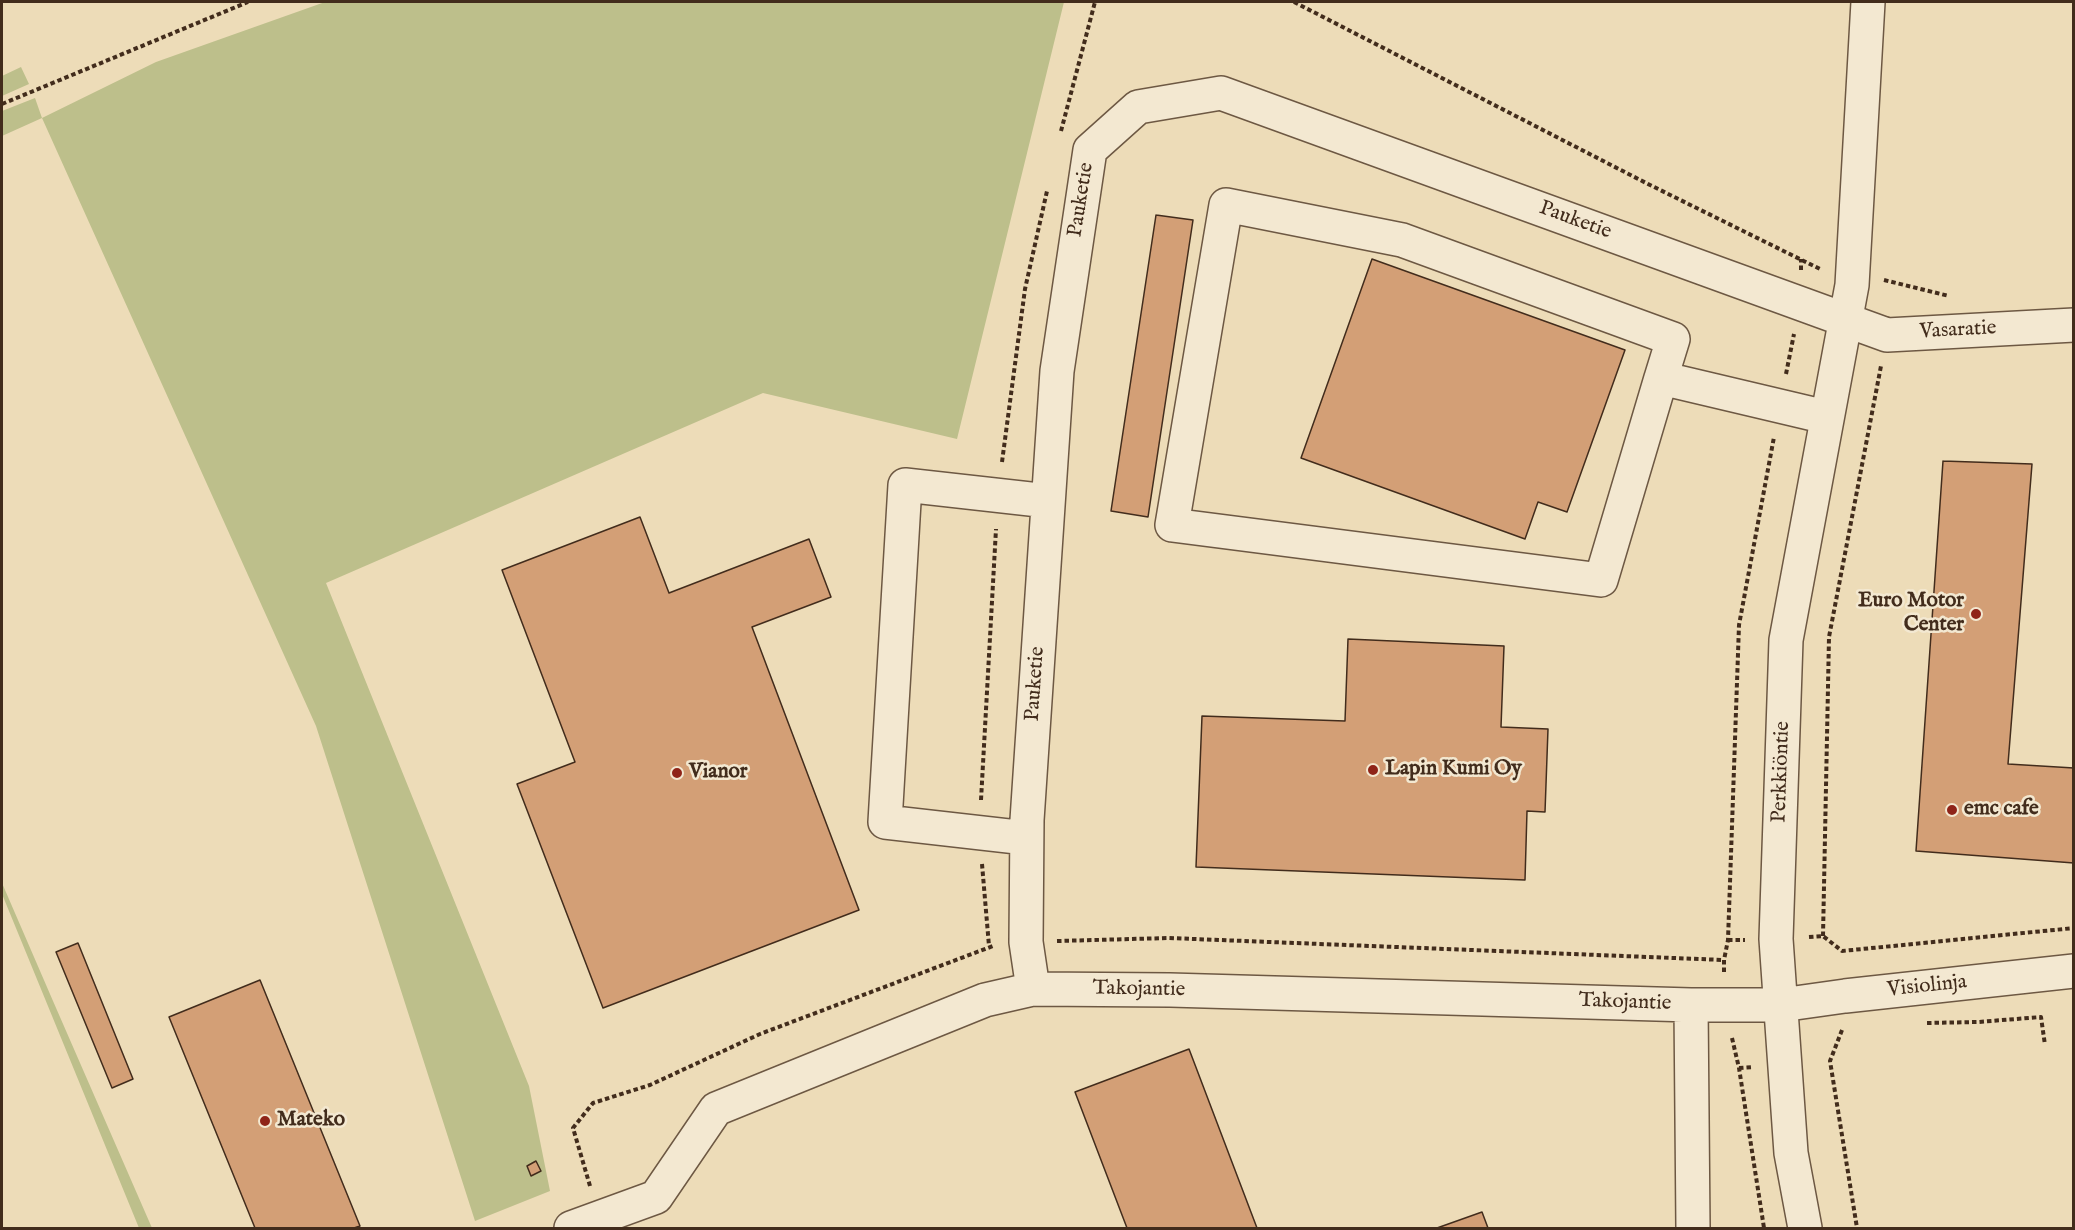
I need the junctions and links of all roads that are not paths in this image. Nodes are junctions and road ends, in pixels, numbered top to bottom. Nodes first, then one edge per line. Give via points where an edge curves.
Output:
1 (1868, 2) edge
2 (1845, 319) junction
3 (2073, 325) edge
4 (1661, 378) junction
5 (1826, 417) junction
6 (1048, 501) junction
7 (1026, 838) junction
8 (2073, 970) edge
9 (1033, 989) junction
10 (1691, 1005) junction
11 (1781, 1005) junction
12 (571, 1228) edge
13 (1693, 1228) edge
14 (1805, 1228) edge

1 - 2 street, Perkkiöntie via 1852,285
2 - 3 street, Vasaratie via 1887,335
2 - 5 street, Perkkiöntie
2 - 6 street, Pauketie via 1221,93 1138,107 1090,150 1057,371
4 - 4 street via 1600,580 1172,525 1226,206 1402,240 1673,339
4 - 5 street
5 - 11 street, Perkkiöntie via 1786,640 1776,939
6 - 7 street, Pauketie
6 - 7 street via 905,485 885,822
7 - 9 street, Pauketie via 1026,942
8 - 11 street, Visiolinja
9 - 10 street, Takojantie
9 - 12 street, Takojantie via 985,1000 716,1109 656,1197
10 - 11 street, Takojantie
10 - 13 street
11 - 14 street, Perkkiöntie via 1791,1153

